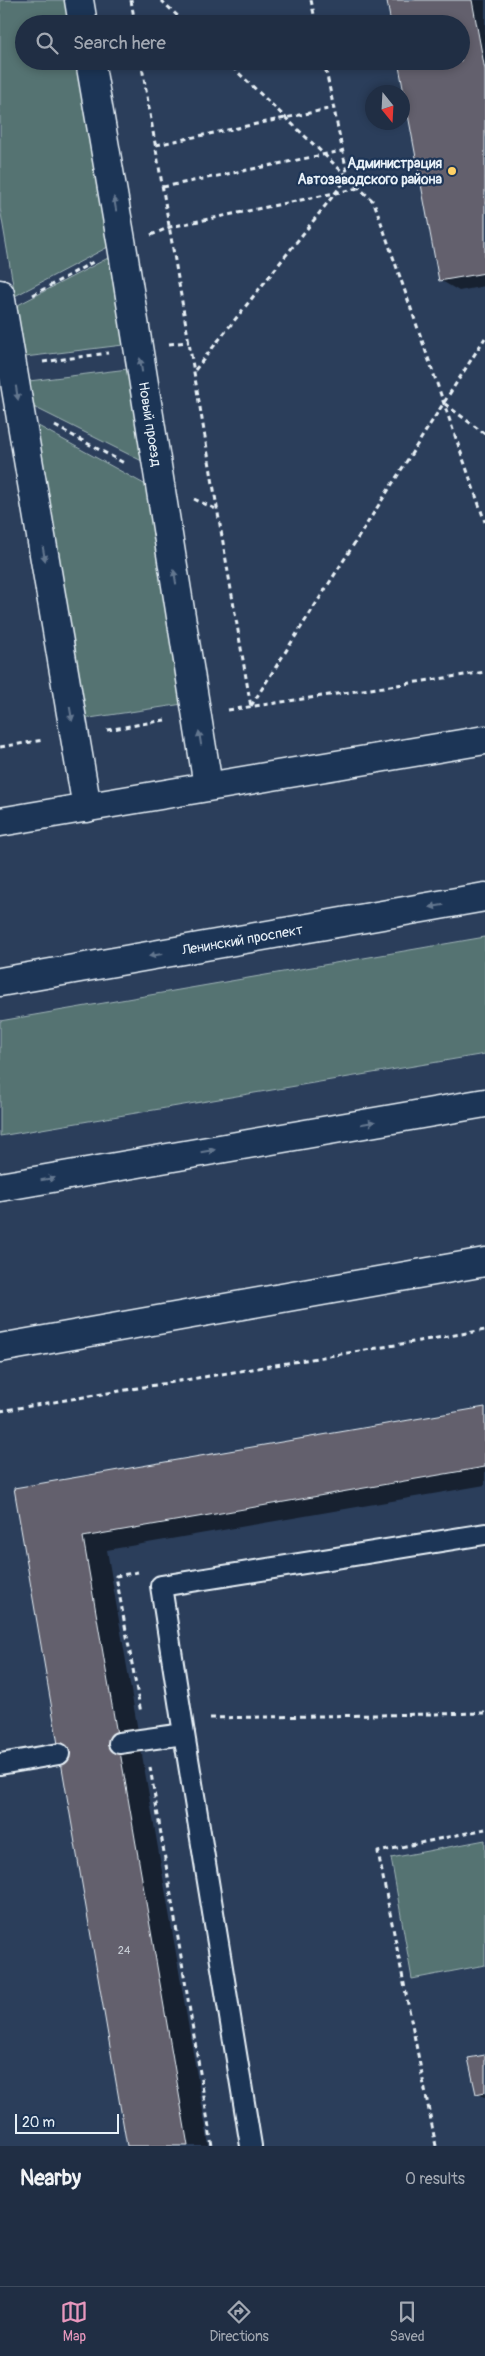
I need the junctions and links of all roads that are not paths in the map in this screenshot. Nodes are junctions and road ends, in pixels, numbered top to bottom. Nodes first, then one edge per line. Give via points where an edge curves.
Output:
1 (79, 0) edge
2 (82, 15) edge
3 (92, 70) edge
4 (2, 302) edge
5 (6, 367) edge
6 (485, 740) edge
7 (208, 786) junction
8 (87, 808) junction
9 (0, 822) edge
10 (485, 897) edge
11 (0, 982) edge
12 (485, 1103) edge
13 (0, 1187) edge
14 (485, 1262) edge
15 (0, 1348) edge
16 (485, 1534) edge
17 (183, 1726) junction
18 (119, 1743) dead end
19 (59, 1754) dead end
20 (0, 1764) edge
21 (252, 2146) edge

1 - 2 street
7 -> 3 street, Новый проезд
4 - 5 street
5 -> 8 street via 19,407
6 - 7 street
7 - 8 street
8 - 9 street
10 -> 11 street, Ленинский проспект
13 -> 12 street
14 - 15 street
16 - 17 lane via 161,1586
17 - 18 lane via 145,1740
17 - 21 lane
19 - 20 lane

